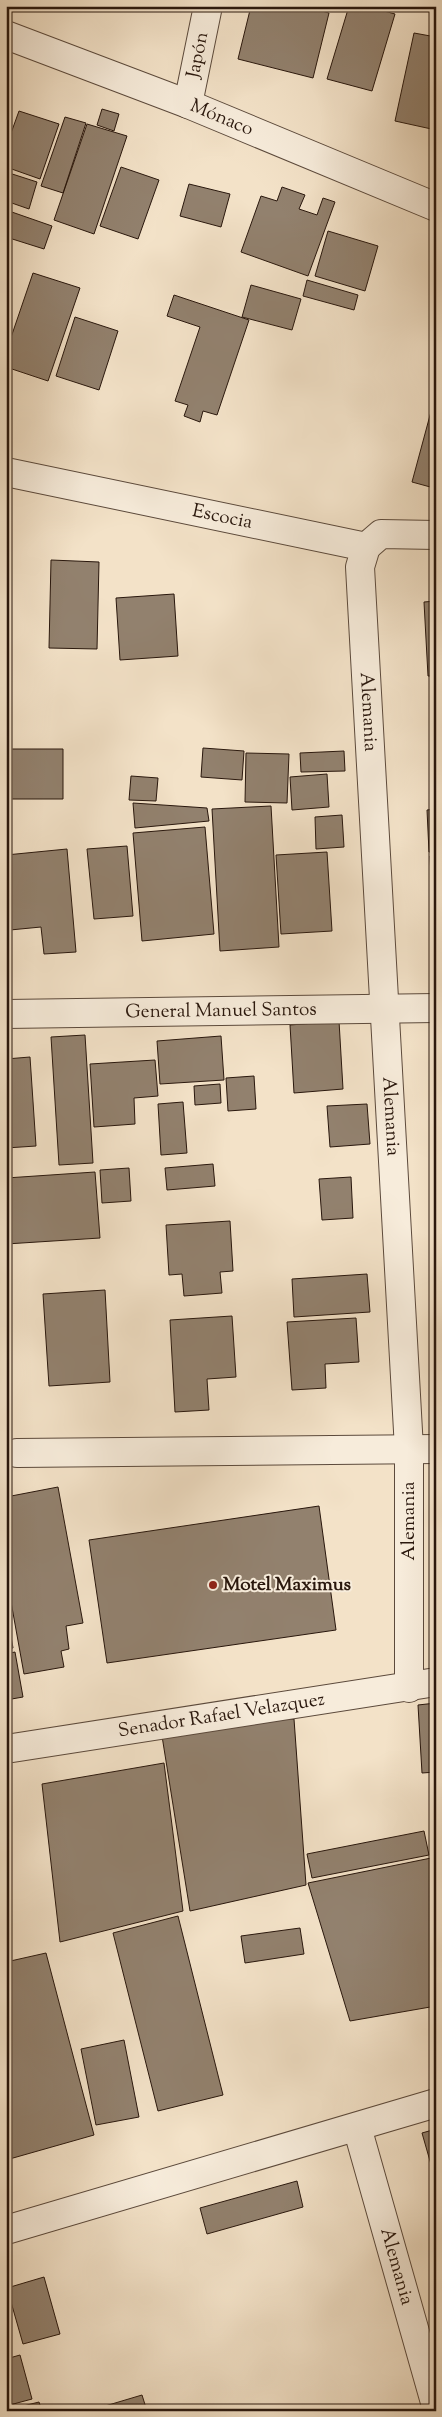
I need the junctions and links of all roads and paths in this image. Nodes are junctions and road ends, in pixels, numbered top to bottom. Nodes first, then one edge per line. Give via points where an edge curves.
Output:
1 (208, 6) edge
2 (6, 35) edge
3 (188, 104) junction
4 (436, 207) edge
5 (6, 472) edge
6 (436, 535) edge
7 (366, 547) junction
8 (436, 1008) edge
9 (385, 1009) junction
10 (6, 1014) edge
11 (409, 1449) junction
12 (436, 1449) edge
13 (17, 1453) dead end
14 (436, 1682) edge
15 (408, 1688) junction
16 (6, 1749) edge
17 (436, 2103) edge
18 (357, 2127) junction
19 (6, 2230) edge
20 (436, 2406) edge

1 - 3 street, Japón
2 - 3 street, Mónaco
3 - 4 street, Mónaco
5 - 7 street, Escocia
6 - 7 street via 381,534
7 - 9 street, Alemania via 360,567
8 - 9 street, General Manuel Santos
9 - 10 street, General Manuel Santos
9 - 11 street, Alemania
11 - 12 street
11 - 13 street
11 - 15 street, Alemania
14 - 15 street, Senador Rafael Velazquez
15 - 16 street, Senador Rafael Velazquez
17 - 18 street
18 - 19 street
18 - 20 street, Alemania

